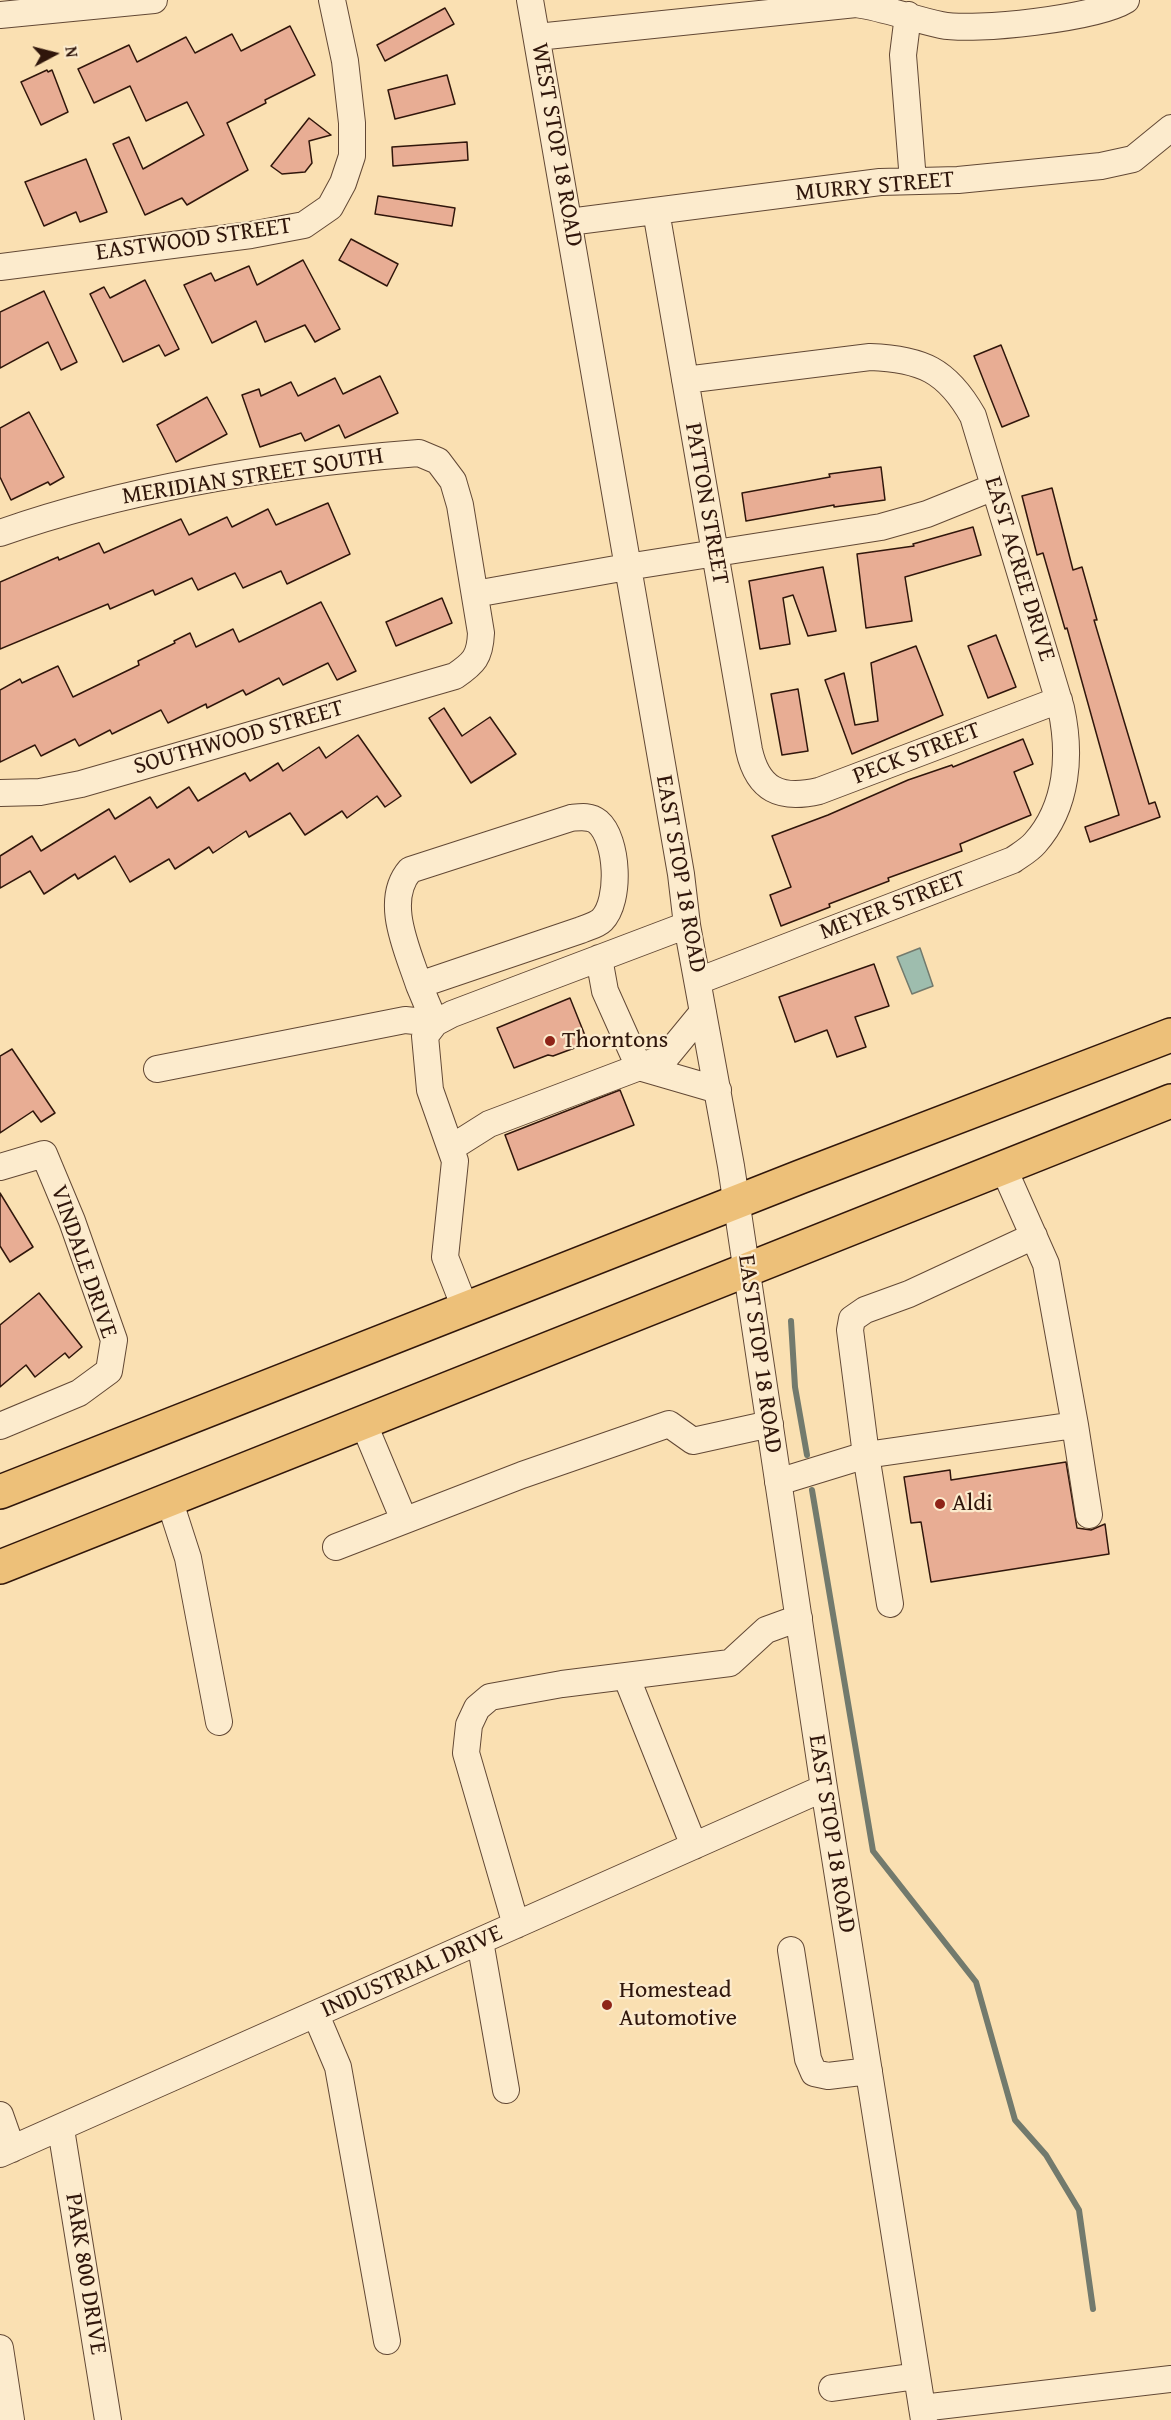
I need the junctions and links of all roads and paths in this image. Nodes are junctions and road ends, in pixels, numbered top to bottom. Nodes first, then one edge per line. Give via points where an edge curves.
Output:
1 (154, 0) edge
2 (332, 0) edge
3 (530, 0) edge
4 (1126, 0) edge
5 (0, 15) edge
6 (908, 15) junction
7 (537, 37) junction
8 (1171, 128) edge
9 (914, 182) junction
10 (656, 211) junction
11 (569, 222) junction
12 (0, 267) edge
13 (581, 290) joint
14 (685, 380) junction
15 (994, 487) junction
16 (0, 533) edge
17 (715, 553) junction
18 (627, 567) junction
19 (475, 594) junction
20 (1059, 700) junction
21 (772, 789) joint
22 (0, 794) edge
23 (1061, 798) joint
24 (687, 925) junction
25 (599, 958) junction
26 (698, 981) junction
27 (419, 985) junction
28 (703, 1012) junction
29 (435, 1023) junction
30 (1171, 1035) edge
31 (639, 1067) junction
32 (157, 1069) dead end
33 (718, 1090) junction
34 (1171, 1101) edge
35 (451, 1148) junction
36 (0, 1167) edge
37 (1003, 1167) junction
38 (737, 1202) junction
39 (1034, 1236) junction
40 (746, 1269) junction
41 (465, 1308) junction
42 (363, 1422) junction
43 (770, 1424) junction
44 (1075, 1425) junction
45 (0, 1426) edge
46 (866, 1455) junction
47 (778, 1482) junction
48 (0, 1492) edge
49 (170, 1499) junction
50 (1089, 1515) dead end
51 (404, 1520) junction
52 (336, 1547) dead end
53 (0, 1567) edge
54 (890, 1604) dead end
55 (798, 1618) junction
56 (626, 1676) junction
57 (219, 1722) dead end
58 (824, 1788) junction
59 (694, 1846) junction
60 (516, 1925) junction
61 (480, 1941) junction
62 (791, 1950) dead end
63 (316, 2015) junction
64 (869, 2071) junction
65 (506, 2090) dead end
66 (0, 2115) edge
67 (61, 2129) junction
68 (6, 2152) edge
69 (387, 2341) dead end
70 (0, 2348) edge
71 (917, 2376) junction
72 (1171, 2379) edge
73 (832, 2388) dead end
74 (923, 2414) edge
75 (11, 2420) edge
76 (108, 2420) edge

1 - 5 street
2 - 12 street, EASTWOOD STREET via 345,62 352,156 330,207 304,225 251,235
3 - 7 street, WEST STOP 18 ROAD
4 - 6 street via 1102,11 1071,17 972,27 942,25
6 - 7 street via 856,4
6 - 9 street via 903,55
7 - 11 street, WEST STOP 18 ROAD
8 - 9 street, MURRY STREET via 1133,159 1101,166
9 - 10 street, MURRY STREET via 880,182
10 - 11 street, MURRY STREET
10 - 14 street, PATTON STREET
11 - 13 street, WEST STOP 18 ROAD
13 - 18 street, EAST STOP 18 ROAD
14 - 15 street, EAST ACREE DRIVE via 870,357 919,364 942,376 961,396 973,416
14 - 17 street, PATTON STREET
15 - 17 street via 891,525
15 - 20 street, EAST ACREE DRIVE
16 - 19 street, MERIDIAN STREET SOUTH via 133,494 232,476 419,453 438,461 453,481
17 - 18 street
17 - 21 street, PATTON STREET via 753,768
18 - 19 street
18 - 24 street, EAST STOP 18 ROAD
19 - 22 street, SOUTHWOOD STREET via 481,647 473,663 455,676 81,784
20 - 21 street, PECK STREET via 819,791 806,794
20 - 23 street, EAST ACREE DRIVE via 1067,733
23 - 26 street, MEYER STREET via 1048,826 1034,844 1013,860
24 - 25 street
24 - 26 street, EAST STOP 18 ROAD
25 - 29 street
25 - 31 street via 605,991
26 - 28 street, EAST STOP 18 ROAD
27 - 27 street via 603,919 615,880 610,842 598,821 587,816 571,818 410,870 399,893 399,922
27 - 29 street
28 - 31 street via 666,1057
28 - 33 street, EAST STOP 18 ROAD
29 - 32 street via 405,1020
29 - 35 street via 425,1036 430,1090
30 - 38 main road
31 - 33 street
31 - 35 street via 489,1124
33 - 38 street, EAST STOP 18 ROAD
34 - 37 main road
35 - 41 street via 455,1161 446,1257
36 - 45 street, VINDALE DRIVE via 44,1154 114,1340 109,1371 79,1393
37 - 39 street
37 - 40 main road
38 - 40 street, EAST STOP 18 ROAD
38 - 41 main road
39 - 44 street via 1046,1264
39 - 46 street via 852,1319 850,1330
40 - 42 main road
40 - 43 street, EAST STOP 18 ROAD
41 - 48 main road
42 - 49 main road
42 - 51 street
43 - 47 street, EAST STOP 18 ROAD
43 - 51 street via 693,1441 669,1424 522,1474
44 - 46 street
44 - 50 street
46 - 47 street
46 - 54 street
47 - 55 street, EAST STOP 18 ROAD
49 - 53 main road
49 - 57 street via 188,1558
51 - 52 street
55 - 56 street via 766,1630 730,1663
55 - 58 street, EAST STOP 18 ROAD
56 - 59 street
56 - 60 street via 490,1697 477,1708 469,1725 466,1753
58 - 59 street, INDUSTRIAL DRIVE
58 - 64 street, EAST STOP 18 ROAD
59 - 60 street, INDUSTRIAL DRIVE
60 - 61 street, INDUSTRIAL DRIVE
61 - 63 street, INDUSTRIAL DRIVE
61 - 65 street
62 - 64 street via 808,2059 814,2073 828,2076
63 - 67 street, INDUSTRIAL DRIVE
63 - 69 street via 338,2067
64 - 71 street, EAST STOP 18 ROAD
66 - 68 street
67 - 68 street, INDUSTRIAL DRIVE
67 - 76 street, PARK 800 DRIVE
70 - 75 street
71 - 73 street
71 - 74 street, EAST STOP 18 ROAD
72 - 74 street

